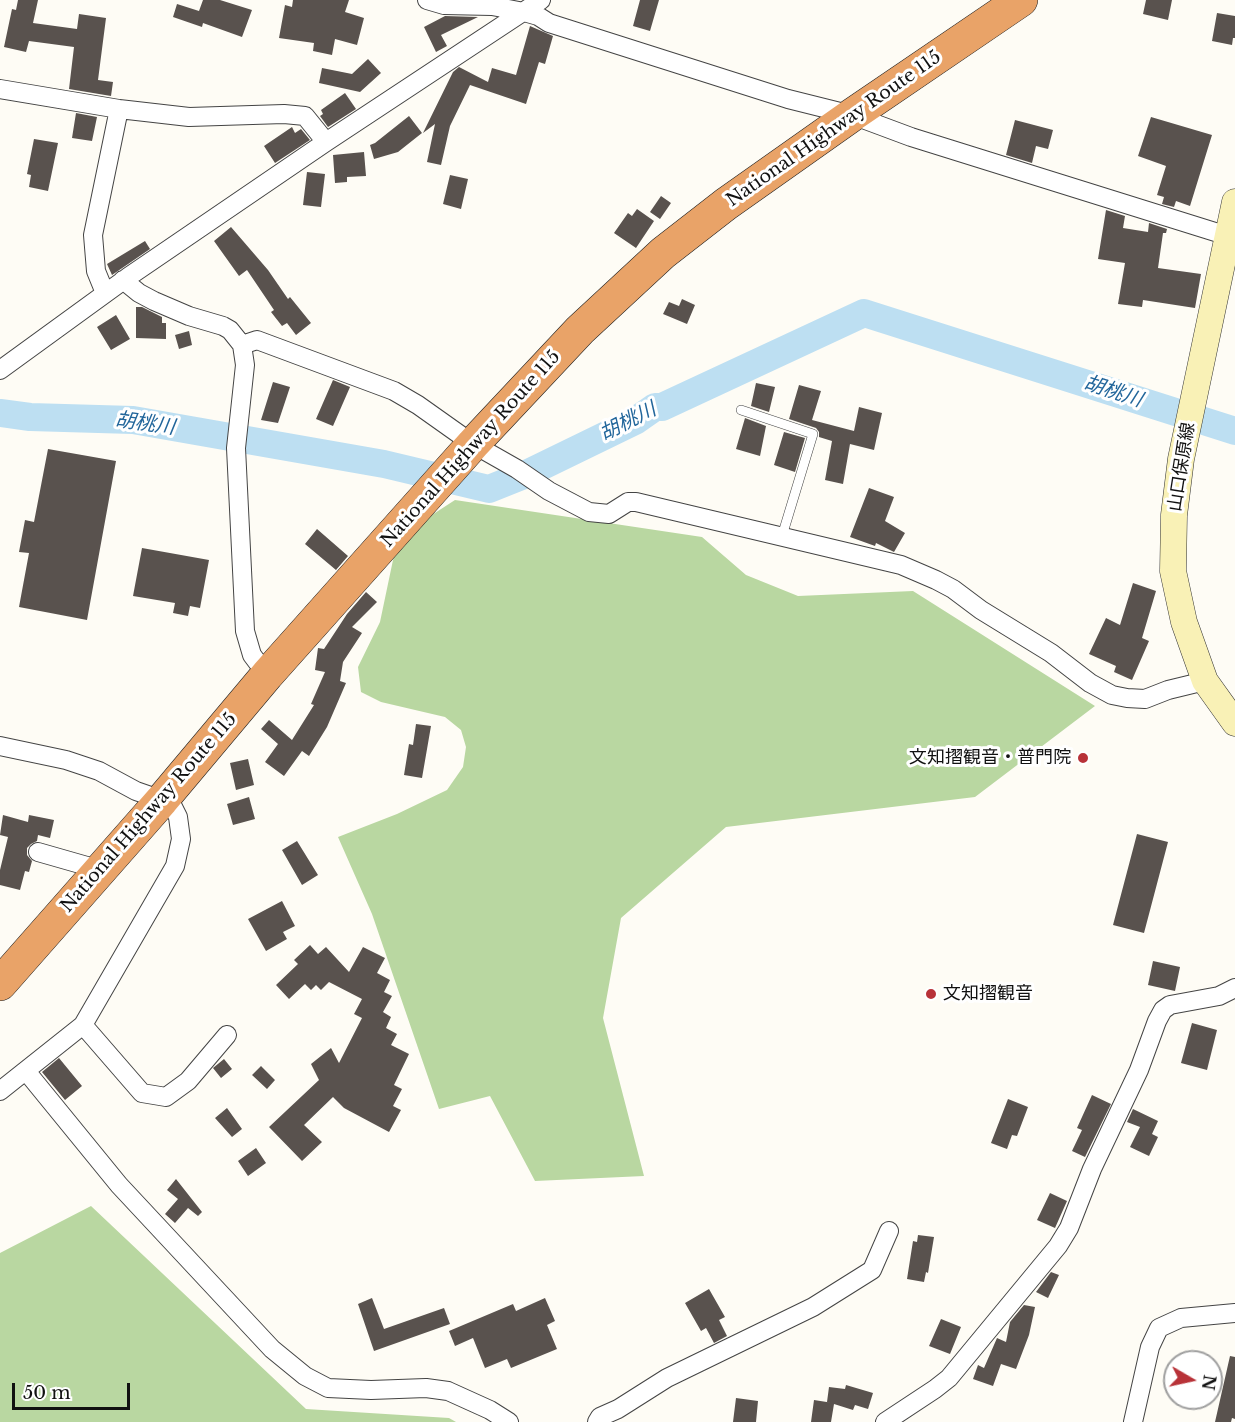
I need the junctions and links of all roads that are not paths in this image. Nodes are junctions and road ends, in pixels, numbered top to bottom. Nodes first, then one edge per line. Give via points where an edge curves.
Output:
1 (427, 0) edge
2 (541, 0) edge
3 (1021, 0) edge
4 (524, 12) junction
5 (0, 88) edge
6 (119, 109) junction
7 (852, 115) junction
8 (326, 142) junction
9 (1235, 202) edge
10 (1230, 244) edge
11 (123, 280) junction
12 (105, 293) junction
13 (242, 345) junction
14 (0, 370) edge
15 (741, 410) dead end
16 (473, 444) junction
17 (782, 536) junction
18 (267, 675) junction
19 (1205, 681) junction
20 (1235, 723) edge
21 (0, 746) edge
22 (162, 800) junction
23 (38, 852) dead end
24 (101, 870) junction
25 (0, 984) edge
26 (1235, 988) edge
27 (83, 1025) junction
28 (227, 1035) dead end
29 (26, 1071) junction
30 (0, 1091) edge
31 (889, 1231) dead end
32 (1235, 1313) edge
33 (508, 1422) edge
34 (597, 1422) edge
35 (885, 1422) edge
36 (1133, 1422) edge

1 - 4 street
2 - 4 street
3 - 7 highway, National Highway Route 115
4 - 7 street via 788,99
4 - 8 street
5 - 6 street
6 - 8 street via 189,117 302,116
6 - 12 street via 93,235 96,271
7 - 10 street
7 - 16 highway, National Highway Route 115 via 663,253 580,330
8 - 11 street
9 - 10 main road, 山口保原線
10 - 19 main road, 山口保原線 via 1181,459 1174,515 1173,572 1184,622
11 - 12 street
11 - 13 street via 154,301 223,326
12 - 14 street
13 - 16 street via 257,340 394,391
13 - 18 street via 245,364 236,448 245,631 252,655
15 - 17 lane via 813,434
16 - 17 street via 589,512 609,514 628,502 636,502
16 - 18 highway, National Highway Route 115
17 - 19 street via 901,565 936,580 1112,695 1145,699
18 - 22 highway, National Highway Route 115
19 - 20 main road, 山口保原線
21 - 22 street via 66,760
22 - 24 highway, National Highway Route 115
22 - 27 street via 174,807 178,817 179,855
23 - 24 street
24 - 25 highway, National Highway Route 115
26 - 35 street via 1163,1010 1058,1246 949,1378
27 - 28 street via 142,1093 166,1097 188,1081
27 - 29 street
29 - 30 street
29 - 33 street via 119,1185 272,1349 305,1376 328,1388 447,1391
31 - 34 street via 872,1270 813,1307 667,1378
32 - 36 street via 1180,1318 1159,1328 1150,1347

